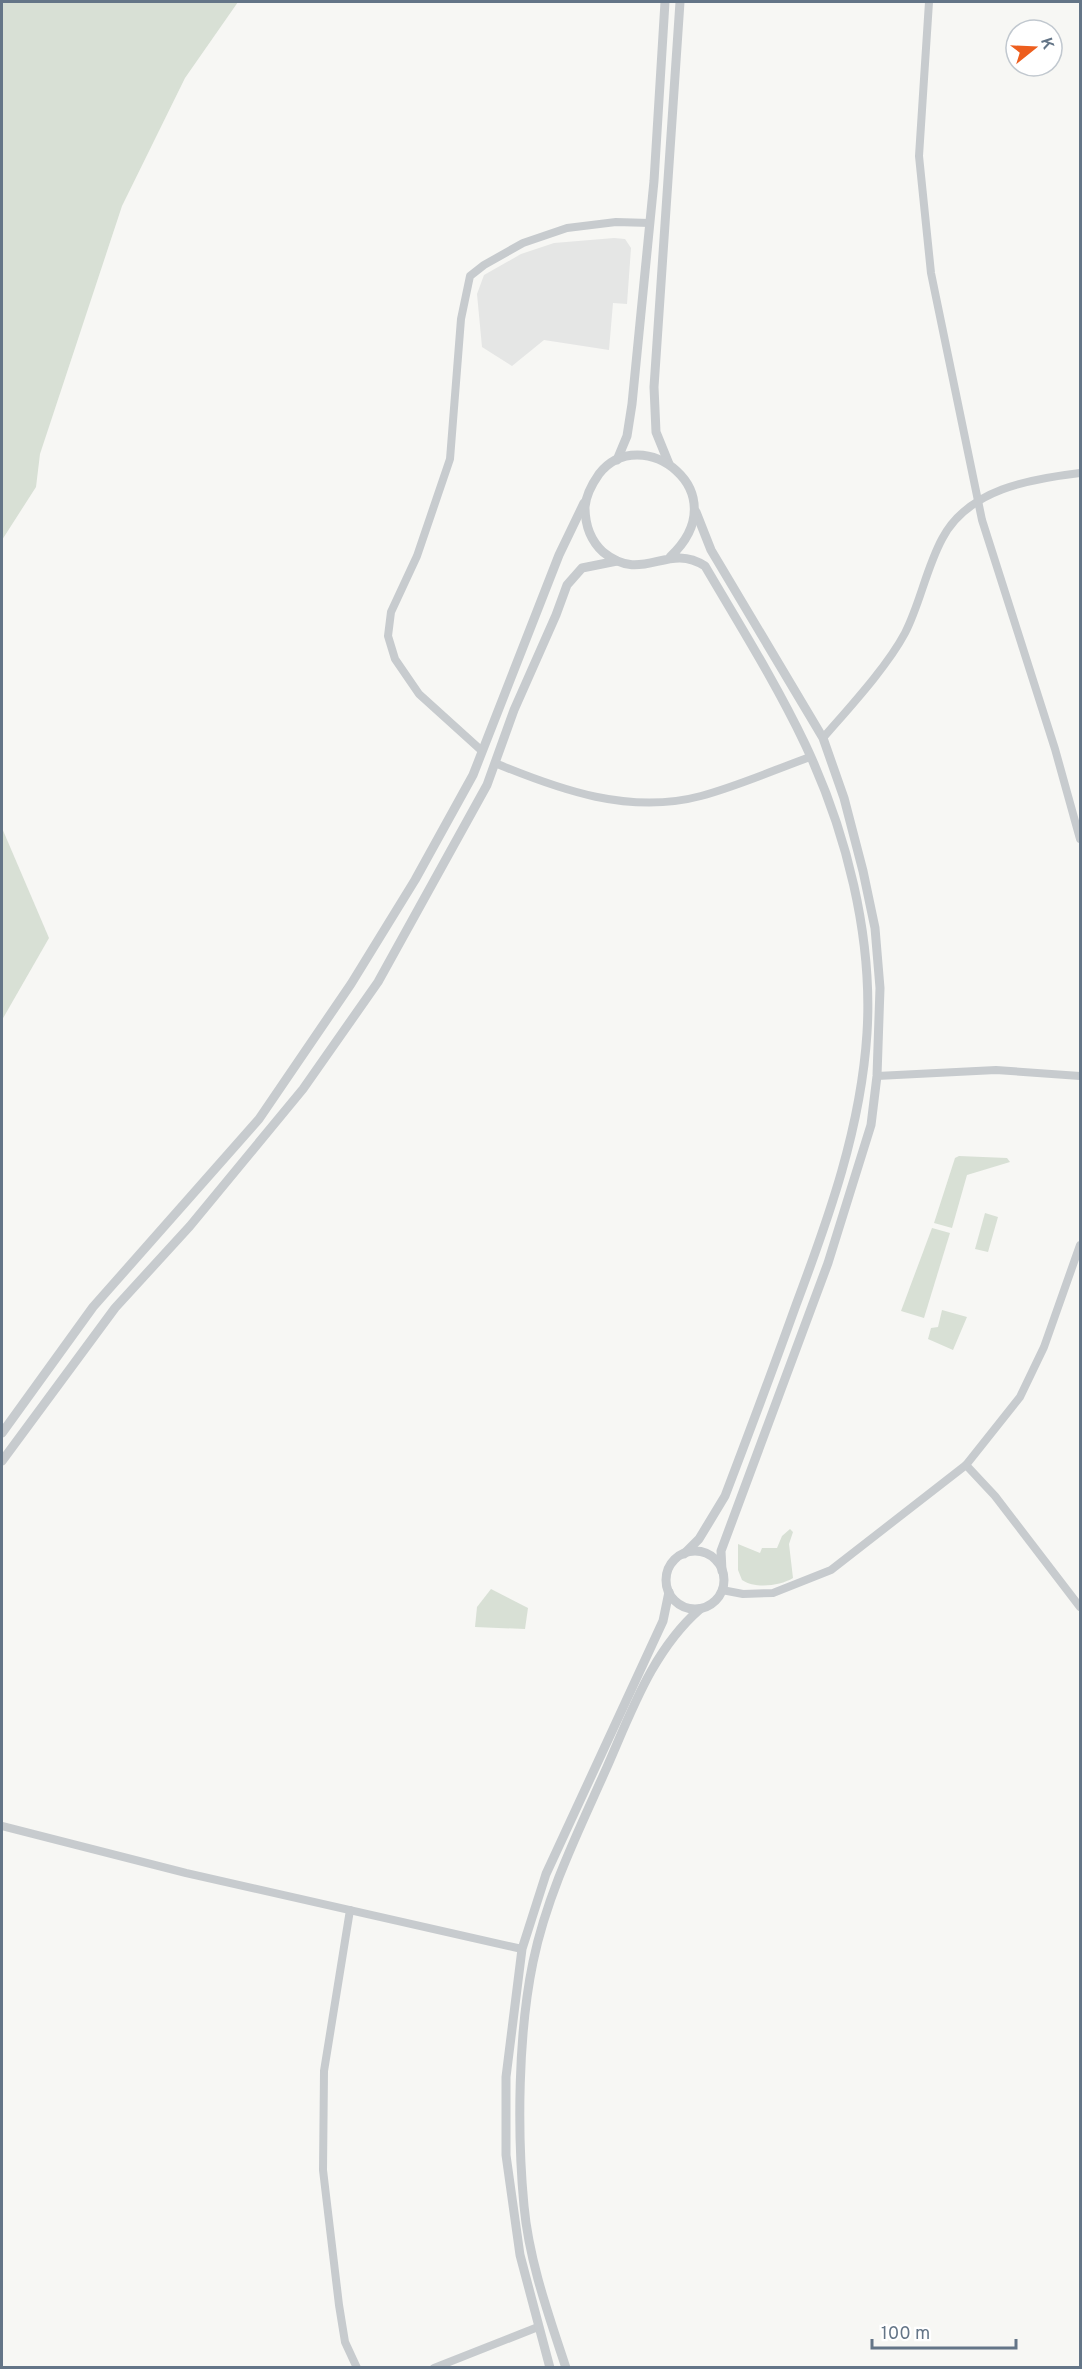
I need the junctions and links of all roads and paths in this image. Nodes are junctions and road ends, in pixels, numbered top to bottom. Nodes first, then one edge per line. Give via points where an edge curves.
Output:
1 (665, 2) edge
2 (680, 2) edge
3 (929, 2) edge
4 (650, 223) junction
5 (617, 460) junction
6 (669, 464) junction
7 (1080, 473) edge
8 (586, 501) junction
9 (977, 501) junction
10 (695, 510) junction
11 (670, 557) junction
12 (617, 561) junction
13 (822, 738) junction
14 (482, 751) junction
15 (810, 757) junction
16 (495, 763) junction
17 (1080, 839) edge
18 (877, 1076) junction
19 (1080, 1076) edge
20 (1080, 1245) edge
21 (2, 1433) edge
22 (2, 1461) edge
23 (966, 1465) junction
24 (684, 1554) junction
25 (722, 1571) junction
26 (722, 1590) junction
27 (669, 1592) junction
28 (1080, 1607) edge
29 (700, 1609) junction
30 (2, 1826) edge
31 (350, 1910) junction
32 (522, 1949) junction
33 (538, 2327) junction
34 (357, 2367) edge
35 (434, 2367) edge
36 (550, 2367) edge
37 (566, 2367) edge

1 - 4 street
2 - 6 street via 654,387 656,432
3 - 9 street via 919,156 931,273
4 - 5 street via 632,404 627,436
4 - 14 street via 616,222 567,228 523,243 470,276 461,319 450,459 417,555 391,612 388,636 394,659 419,694
5 - 6 street via 653,457
5 - 8 street via 591,484
6 - 10 street via 692,491
7 - 9 street via 1047,477
8 - 12 street via 585,519 591,536 602,551
8 - 14 street via 559,555
9 - 13 street via 970,504 942,538 904,634
9 - 17 street
10 - 11 street via 684,544
10 - 13 street via 711,550
11 - 12 street via 635,566
11 - 15 street via 694,559 705,566
12 - 16 street via 582,568 567,585
13 - 18 street via 844,798 875,928 880,988
14 - 21 street via 473,775 415,880 351,984 259,1119 93,1307
15 - 16 street via 700,796 663,802 621,802 581,794
15 - 24 street via 852,879 866,962 867,1032 856,1120 829,1216 725,1496 699,1539
16 - 22 street via 487,785 378,982 316,1070 190,1226 116,1308
18 - 19 street via 996,1070
18 - 25 street via 871,1125 851,1192 722,1551
20 - 23 street via 1044,1347 1020,1397
23 - 26 street via 831,1570 773,1593
23 - 28 street via 995,1496
24 - 25 street via 693,1551 710,1556
24 - 27 street via 676,1558 667,1574
25 - 26 street
26 - 29 street via 710,1605
27 - 29 street via 681,1606
27 - 32 street via 663,1621 546,1874
29 - 37 street via 663,1649 639,1694 559,1876 533,1961 523,2048 524,2207 545,2304
30 - 31 street
31 - 32 street
31 - 34 street via 324,2071 323,2170 345,2342
32 - 33 street via 506,2077 507,2155 520,2255
33 - 35 street
33 - 36 street

